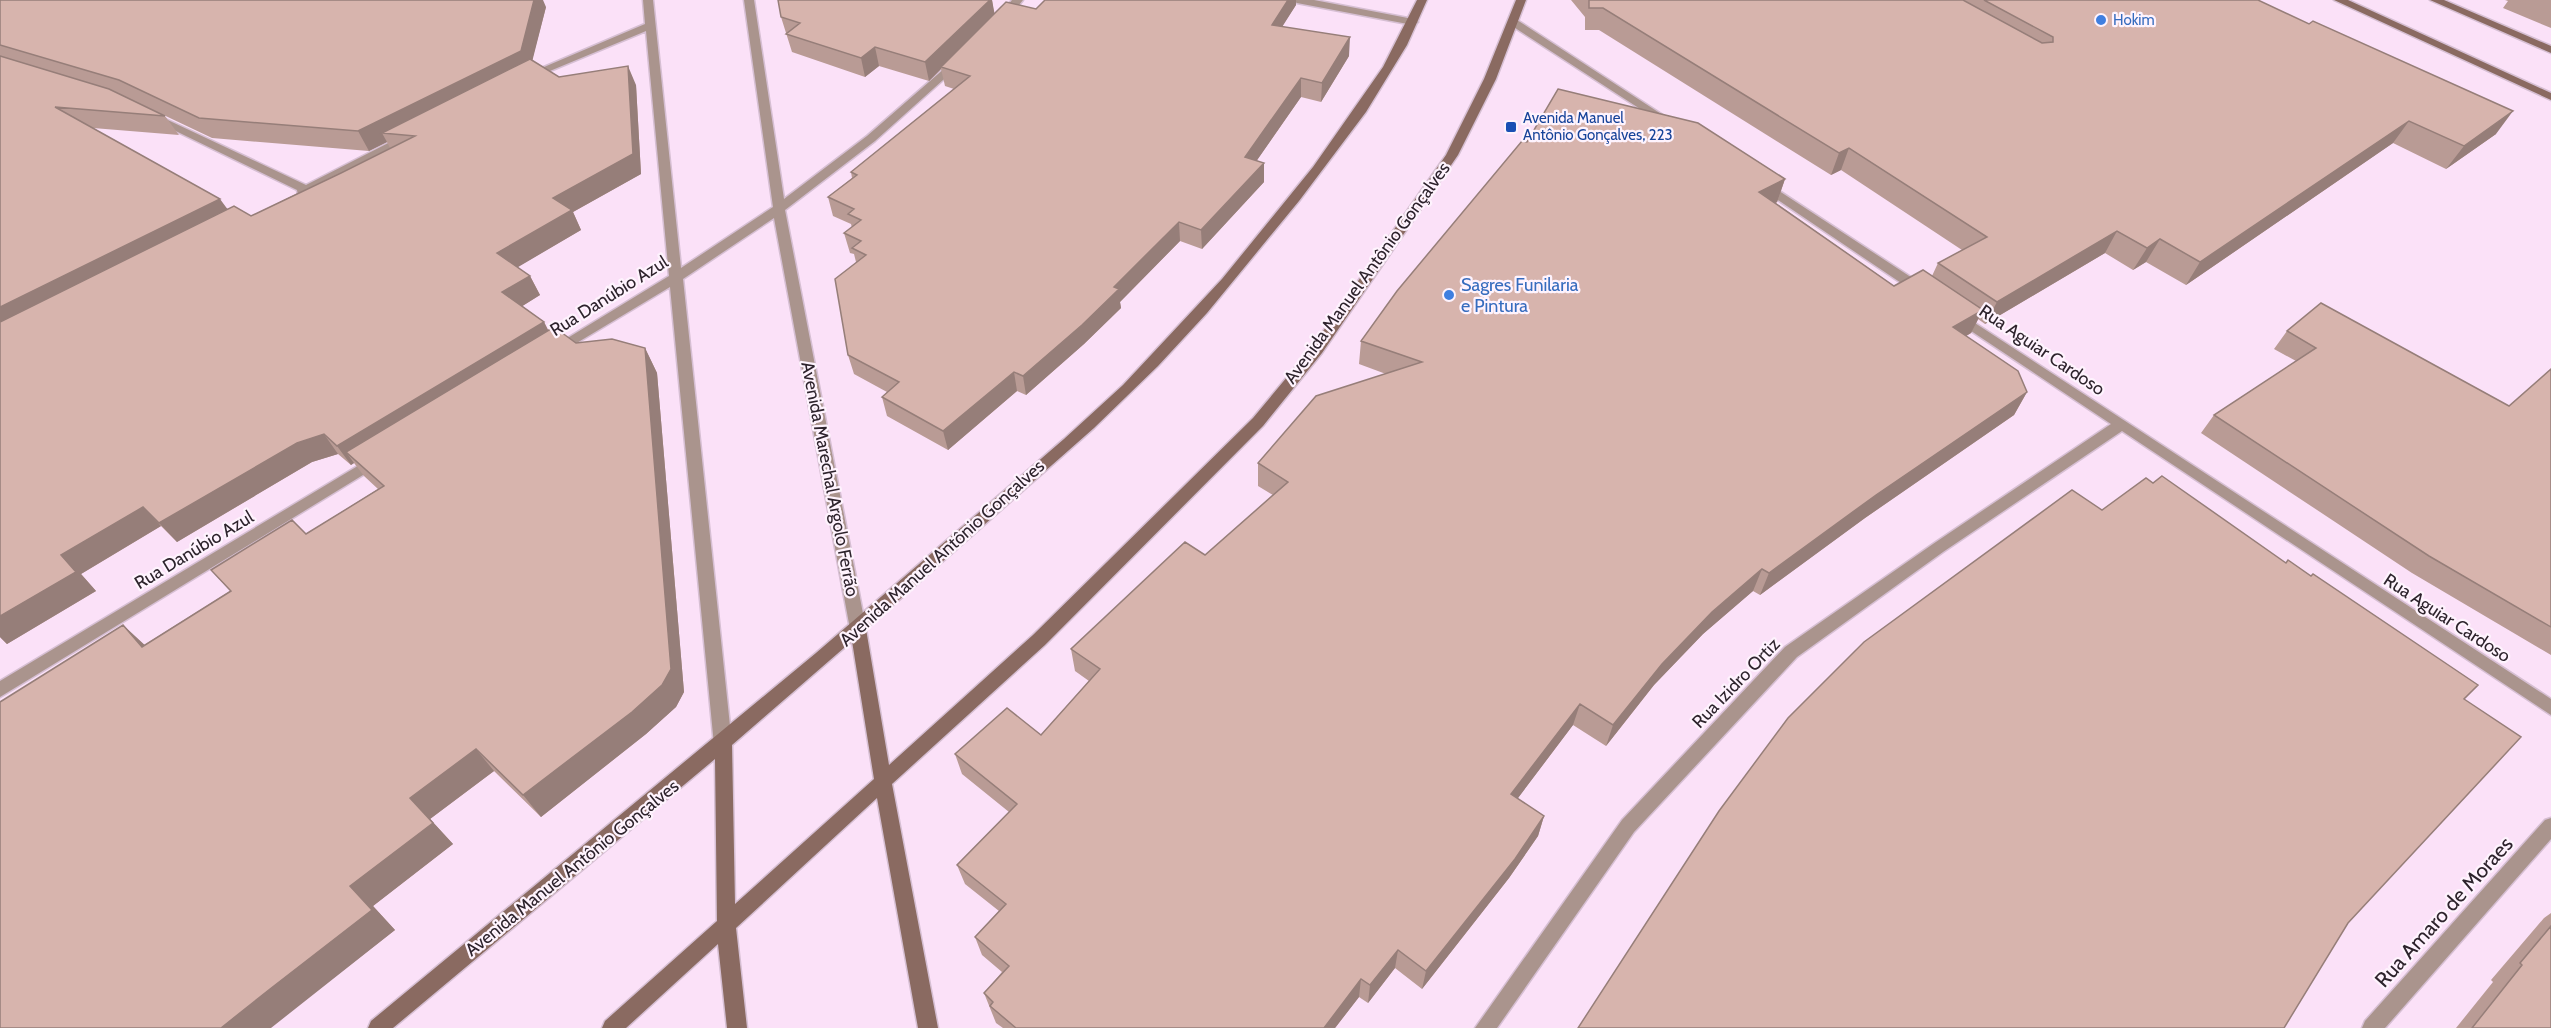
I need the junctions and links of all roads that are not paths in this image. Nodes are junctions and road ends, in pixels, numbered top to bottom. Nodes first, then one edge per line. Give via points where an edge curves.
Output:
1 (635, 0) edge
2 (749, 0) edge
3 (1018, 0) edge
4 (1297, 0) edge
5 (1422, 0) edge
6 (1521, 0) edge
7 (2339, 0) edge
8 (2435, 0) edge
9 (648, 2) edge
10 (1413, 22) junction
11 (1512, 22) junction
12 (651, 25) junction
13 (995, 26) edge
14 (2551, 50) edge
15 (970, 51) edge
16 (516, 83) edge
17 (2551, 97) edge
18 (148, 114) edge
19 (1677, 128) edge
20 (422, 130) edge
21 (1756, 180) edge
22 (779, 209) junction
23 (676, 277) junction
24 (543, 358) edge
25 (2121, 425) junction
26 (389, 452) edge
27 (858, 629) junction
28 (0, 690) edge
29 (2551, 708) edge
30 (723, 745) junction
31 (885, 779) junction
32 (2551, 826) edge
33 (726, 926) junction
34 (378, 1028) edge
35 (612, 1028) edge
36 (737, 1028) edge
37 (928, 1028) edge
38 (1485, 1028) edge
39 (2372, 1028) edge

1 - 9 street
2 - 22 street, Avenida Marechal Argolo Ferrão
3 - 13 street
4 - 10 street
5 - 10 main road, Avenida Manuel Antônio Gonçalves
6 - 11 main road, Avenida Manuel Antônio Gonçalves
7 - 17 main road
8 - 14 main road
9 - 12 street
10 - 27 main road, Avenida Manuel Antônio Gonçalves via 1360,114 1287,209 1204,306 1127,389
11 - 19 street
11 - 31 main road, Avenida Manuel Antônio Gonçalves via 1490,79 1452,155 1317,350 1265,413 1039,640
12 - 16 street
12 - 23 street
15 - 22 street, Rua Danúbio Azul via 915,103
18 - 20 street via 301,192
21 - 25 street, Rua Aguiar Cardoso
22 - 23 street, Rua Danúbio Azul
22 - 27 street, Avenida Marechal Argolo Ferrão
23 - 24 street, Rua Danúbio Azul
23 - 30 street
25 - 29 street, Rua Aguiar Cardoso
25 - 38 street, Rua Izidro Ortiz via 1791,652 1628,826
26 - 28 street, Rua Danúbio Azul
27 - 30 main road, Avenida Manuel Antônio Gonçalves
27 - 31 main road, Avenida Marechal Argolo Ferrão
30 - 33 main road
30 - 34 main road, Avenida Manuel Antônio Gonçalves
31 - 33 main road, Avenida Manuel Antônio Gonçalves
31 - 37 main road, Avenida Marechal Argolo Ferrão
32 - 39 street, Rua Amaro de Moraes
33 - 35 main road, Avenida Manuel Antônio Gonçalves
33 - 36 main road

